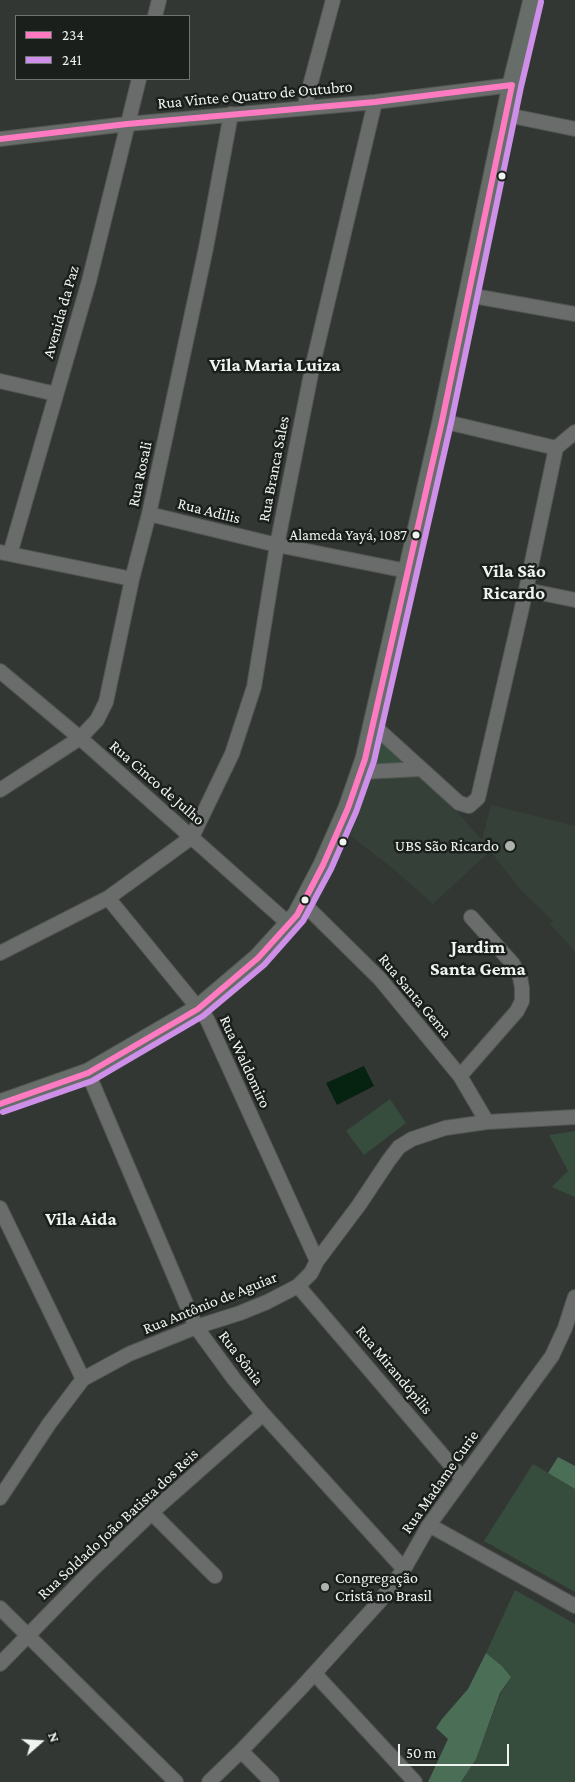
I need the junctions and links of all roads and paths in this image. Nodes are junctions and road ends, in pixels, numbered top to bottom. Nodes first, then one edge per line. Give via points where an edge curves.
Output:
1 (159, 0) edge
2 (333, 0) edge
3 (533, 0) edge
4 (155, 15) edge
5 (139, 80) edge
6 (512, 85) junction
7 (375, 102) junction
8 (304, 108) junction
9 (231, 114) junction
10 (507, 115) junction
11 (127, 124) junction
12 (575, 129) edge
13 (0, 139) edge
14 (468, 295) junction
15 (575, 314) edge
16 (0, 381) edge
17 (56, 394) junction
18 (442, 421) junction
19 (575, 432) edge
20 (556, 448) junction
21 (149, 514) junction
22 (277, 545) junction
23 (5, 553) edge
24 (408, 572) junction
25 (132, 579) junction
26 (526, 590) junction
27 (575, 600) edge
28 (0, 671) edge
29 (373, 725) junction
30 (80, 738) junction
31 (421, 769) junction
32 (361, 772) junction
33 (0, 790) edge
34 (192, 837) junction
35 (108, 898) junction
36 (303, 902) junction
37 (471, 917) dead end
38 (289, 924) junction
39 (0, 953) edge
40 (198, 1009) junction
41 (88, 1073) junction
42 (460, 1076) junction
43 (0, 1104) edge
44 (575, 1117) edge
45 (487, 1122) junction
46 (0, 1208) edge
47 (317, 1261) junction
48 (298, 1286) junction
49 (575, 1297) edge
50 (196, 1327) junction
51 (83, 1379) junction
52 (264, 1414) junction
53 (462, 1478) junction
54 (0, 1498) edge
55 (152, 1513) junction
56 (429, 1525) junction
57 (404, 1569) junction
58 (215, 1576) dead end
59 (575, 1606) edge
60 (0, 1608) edge
61 (28, 1634) junction
62 (0, 1664) edge
63 (315, 1674) junction
64 (241, 1751) junction
65 (176, 1782) edge
66 (208, 1782) edge
67 (272, 1782) edge
68 (416, 1782) edge

1 - 4 street
2 - 8 street
3 - 6 street
5 - 11 street, Avenida da Paz
6 - 7 street, Rua Vinte e Quatro de Outubro
6 - 10 street
7 - 8 street, Rua Vinte e Quatro de Outubro
7 - 22 street, Rua Branca Sales via 313,364
8 - 9 street, Rua Vinte e Quatro de Outubro
9 - 11 street, Rua Vinte e Quatro de Outubro
9 - 21 street, Rua Rosali
10 - 12 street
10 - 14 street
11 - 13 street, Rua Vinte e Quatro de Outubro
11 - 17 street, Avenida da Paz via 90,281
14 - 15 street
14 - 18 street
16 - 17 street
17 - 23 street, Avenida da Paz
18 - 20 street
18 - 24 street
19 - 20 street
20 - 26 street
21 - 22 street, Rua Adilis
21 - 25 street, Rua Rosali
22 - 24 street, Rua Adilis
22 - 34 street, Rua Branca Sales via 254,687 232,754
23 - 25 street
24 - 29 street
25 - 30 street, Rua Rosali via 106,702 97,720
26 - 27 street
26 - 31 street via 478,798 469,806 459,804
28 - 30 street, Rua Cinco de Julho
29 - 31 street
29 - 32 street
30 - 33 street, Rua Rosali
30 - 34 street, Rua Cinco de Julho
31 - 32 street
32 - 36 street via 327,857
34 - 35 street
34 - 38 street, Rua Cinco de Julho
35 - 39 street
35 - 40 street, Rua Waldomiro
36 - 38 street
36 - 42 street, Rua Santa Gema via 380,979
37 - 42 street via 513,964 520,977 522,1001 517,1011
38 - 40 street via 258,958
40 - 41 street
40 - 47 street, Rua Waldomiro via 206,1020
41 - 43 street
41 - 50 street, Rua Sônia
42 - 45 street, Rua Santa Gema
44 - 45 street, Rua Antônio de Aguiar
45 - 47 street, Rua Antônio de Aguiar via 431,1132 399,1148
46 - 51 street
47 - 48 street, Rua Antônio de Aguiar
48 - 50 street, Rua Antônio de Aguiar via 240,1313
48 - 53 street, Rua Mirandópilis
49 - 53 street, Rua Madame Curie via 552,1356
50 - 51 street, Rua Antônio de Aguiar via 128,1354
50 - 52 street, Rua Sônia via 234,1380
51 - 54 street, Rua Antônio de Aguiar
52 - 55 street, Rua Soldado João Batista dos Reis
52 - 57 street, Rua Sônia
53 - 56 street, Rua Madame Curie
55 - 58 street
55 - 61 street, Rua Soldado João Batista dos Reis
56 - 57 street, Rua Madame Curie
56 - 59 street
57 - 63 street, Rua Madame Curie via 380,1602
60 - 61 street
61 - 62 street, Rua Soldado João Batista dos Reis
61 - 65 street
63 - 64 street, Rua Madame Curie
63 - 68 street
64 - 66 street, Rua Madame Curie
64 - 67 street

